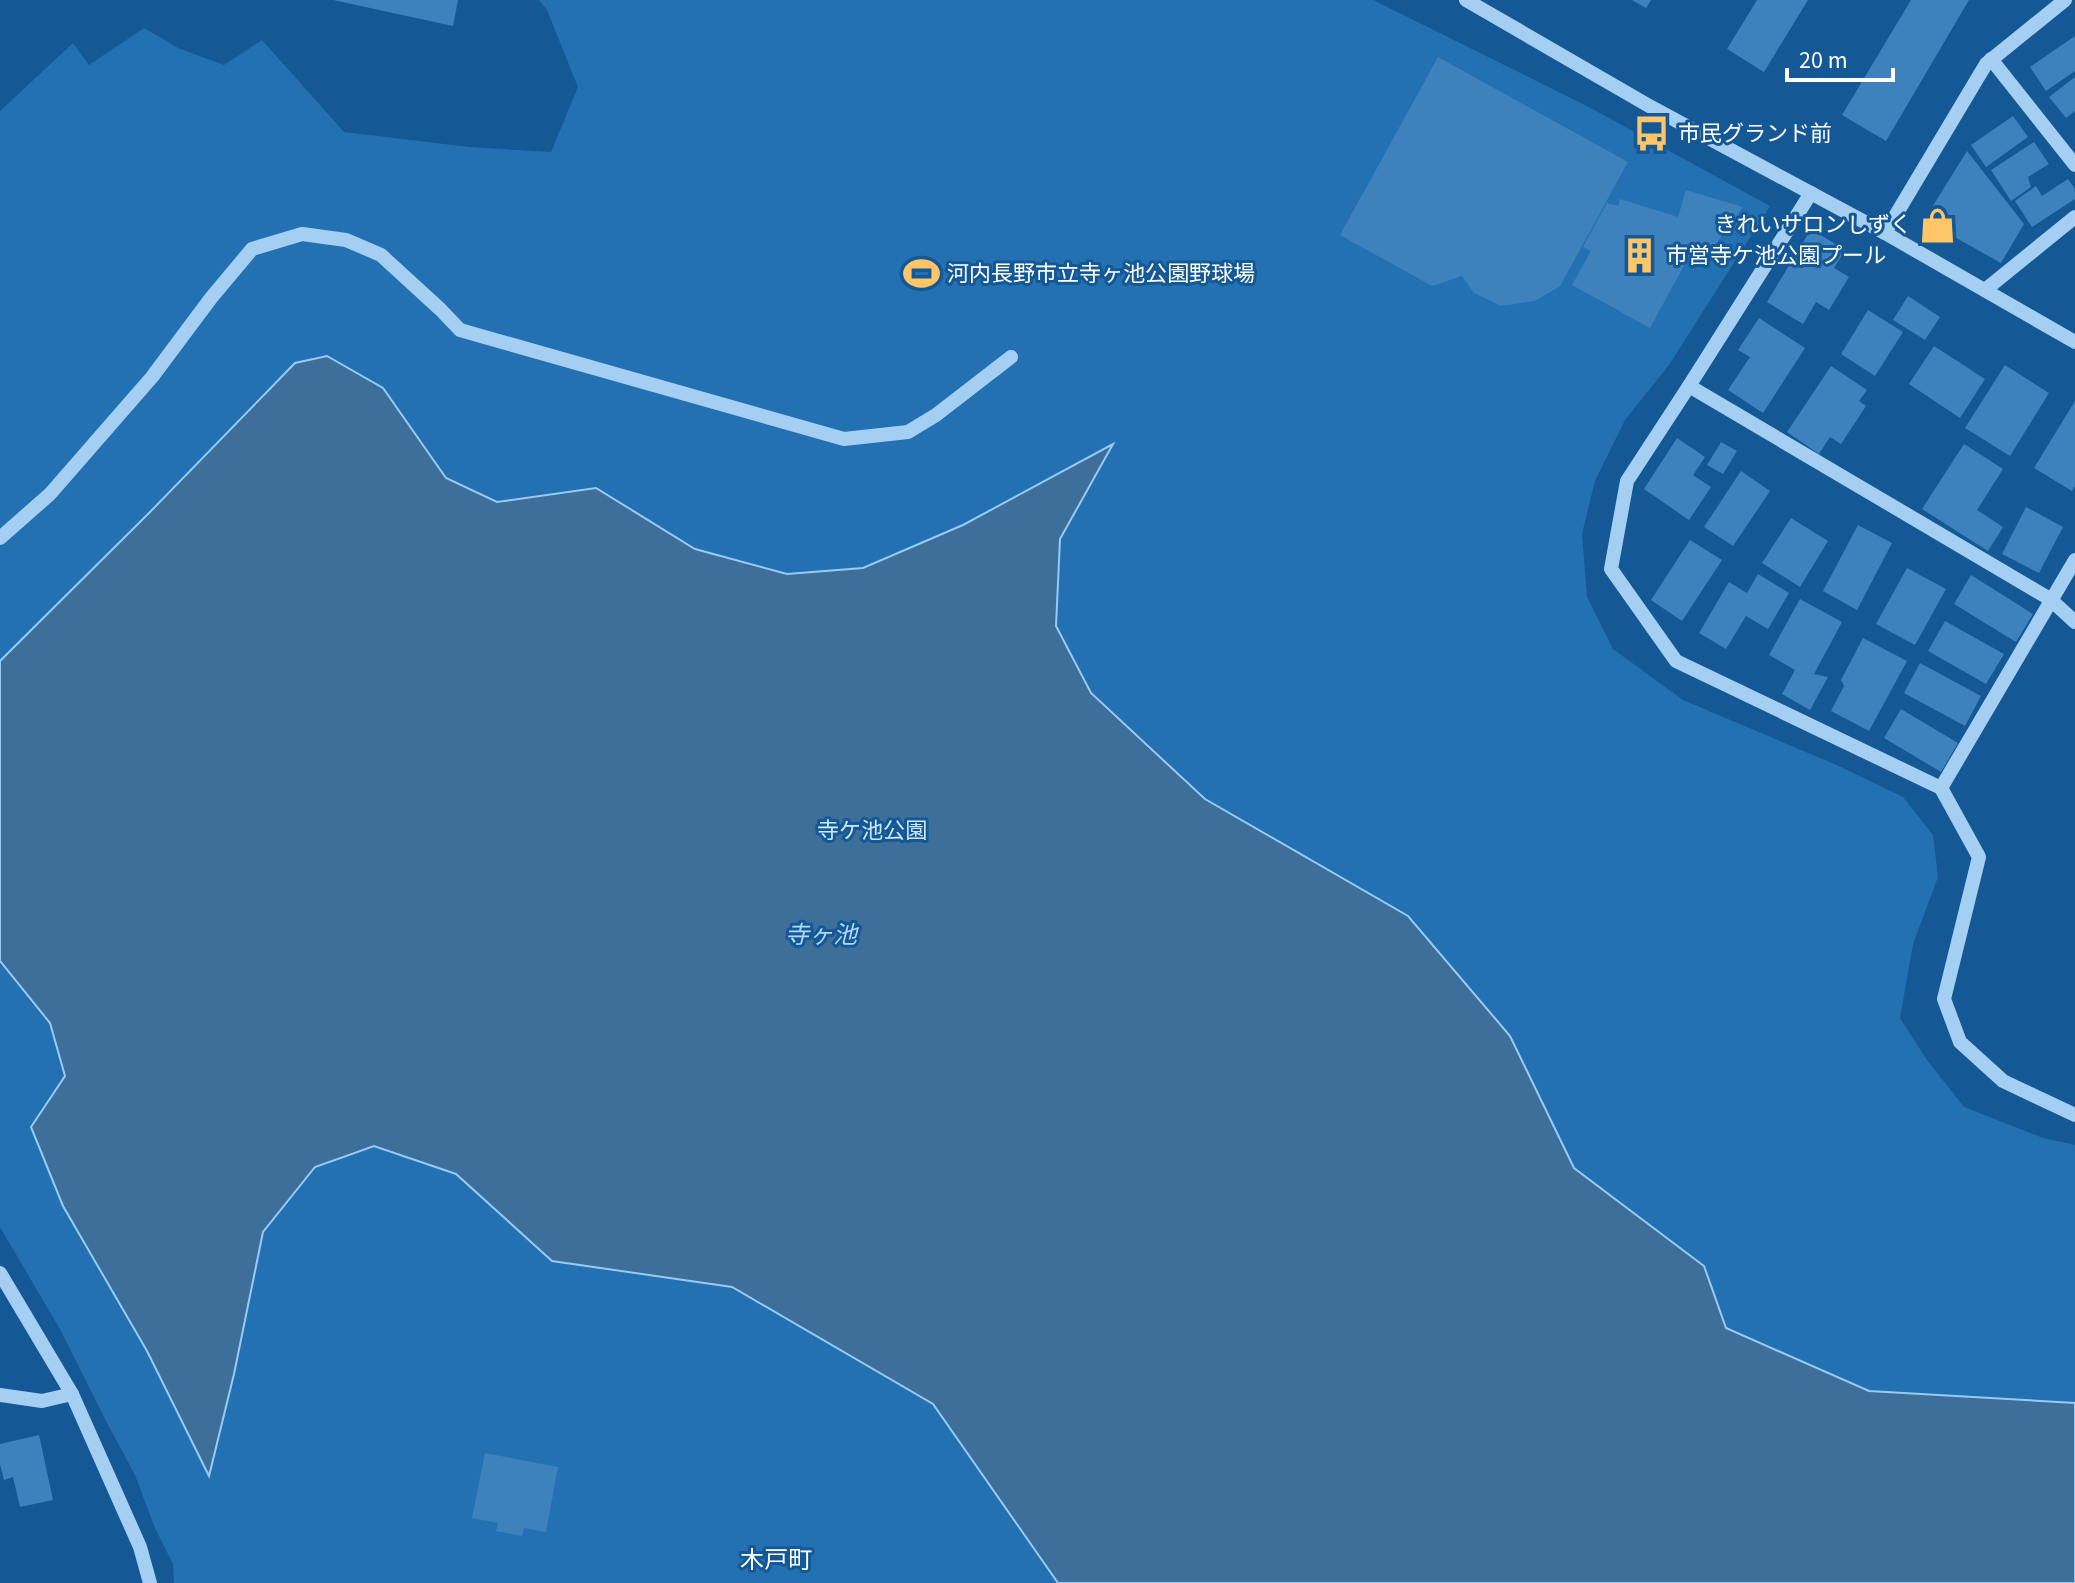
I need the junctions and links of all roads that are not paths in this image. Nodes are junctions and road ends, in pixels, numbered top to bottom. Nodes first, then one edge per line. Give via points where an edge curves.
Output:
1 (1466, 0) edge
2 (2065, 0) edge
3 (1991, 59) junction
4 (2075, 165) edge
5 (1811, 193) junction
6 (2075, 217) edge
7 (1885, 233) junction
8 (1985, 290) junction
9 (2075, 342) edge
10 (1011, 357) dead end
11 (1689, 386) junction
12 (0, 538) edge
13 (2075, 560) edge
14 (2050, 599) junction
15 (2075, 622) edge
16 (1941, 788) junction
17 (2075, 1115) edge
18 (0, 1273) edge
19 (72, 1394) junction
20 (0, 1395) edge
21 (150, 1583) edge

1 - 5 street
2 - 3 street
3 - 4 street
3 - 7 street
5 - 7 street
5 - 11 street
6 - 8 street
7 - 8 street
8 - 9 street
10 - 12 street via 908,432 844,439 460,330 381,255 346,240 302,234 252,249 152,377 50,494
11 - 14 street
11 - 16 street via 1627,481 1611,569 1676,661
13 - 14 street
14 - 15 street
14 - 16 street
16 - 17 street via 1979,857 1944,999 1960,1042 2003,1081
18 - 19 street
19 - 20 street via 42,1401
19 - 21 street via 140,1547

